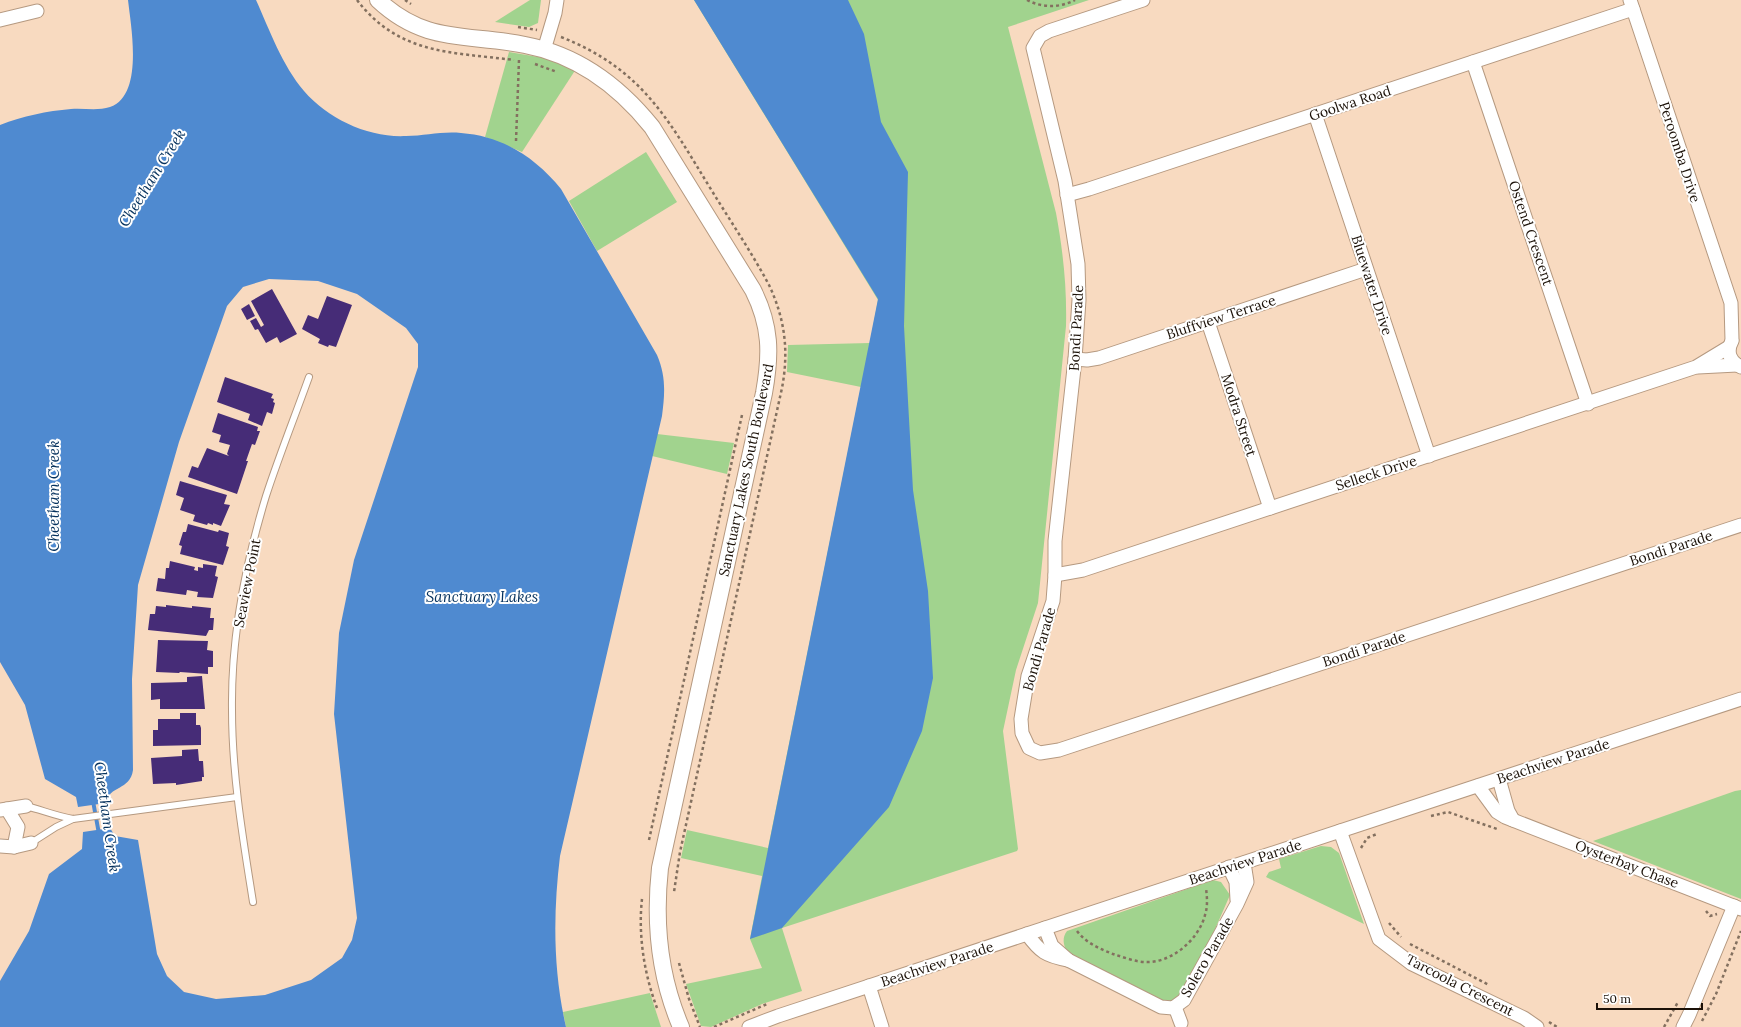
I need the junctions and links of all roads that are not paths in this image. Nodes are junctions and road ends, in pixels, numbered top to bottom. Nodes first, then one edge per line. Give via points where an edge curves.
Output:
1 (378, 0) edge
2 (557, 0) edge
3 (1143, 0) edge
4 (1631, 5) edge
5 (37, 11) dead end
6 (0, 20) edge
7 (544, 50) junction
8 (1473, 62) junction
9 (1315, 114) junction
10 (1066, 195) junction
11 (1366, 269) junction
12 (1731, 303) junction
13 (1741, 318) edge
14 (1208, 322) junction
15 (1734, 341) edge
16 (1075, 359) junction
17 (1739, 366) edge
18 (1696, 367) junction
19 (309, 377) dead end
20 (1588, 404) junction
21 (1429, 456) junction
22 (1270, 508) junction
23 (1741, 525) edge
24 (1055, 575) junction
25 (1741, 700) edge
26 (1499, 779) junction
27 (1478, 786) junction
28 (237, 797) junction
29 (26, 806) joint
30 (4, 810) edge
31 (73, 819) junction
32 (1513, 820) junction
33 (1340, 831) junction
34 (31, 844) joint
35 (0, 846) edge
36 (14, 847) junction
37 (1244, 863) junction
38 (1229, 867) junction
39 (253, 902) dead end
40 (1237, 904) junction
41 (1735, 910) edge
42 (1045, 928) junction
43 (1027, 934) junction
44 (1068, 960) junction
45 (869, 986) junction
46 (1175, 1008) junction
47 (1181, 1023) dead end
48 (1541, 1023) edge
49 (681, 1027) edge
50 (749, 1027) edge
51 (882, 1027) edge
52 (1683, 1027) edge

1 - 7 street, Sanctuary Lakes South Boulevard via 418,28 449,36 525,45
2 - 7 street
3 - 10 street, Bondi Parade via 1049,31 1040,36 1034,44 1035,63 1062,169
4 - 8 street, Goolwa Road
4 - 12 street, Peroomba Drive
5 - 6 street
7 - 49 street, Sanctuary Lakes South Boulevard via 575,62 613,86 637,108 652,127 753,290 763,314 769,340 768,374 660,868 657,908 661,960 670,998
8 - 9 street, Goolwa Road
8 - 20 street, Ostend Crescent
9 - 10 street, Goolwa Road via 1089,190
9 - 11 street, Bluewater Drive
10 - 16 street, Bondi Parade via 1078,264 1079,315
11 - 14 street, Bluffview Terrace
11 - 21 street, Bluewater Drive
12 - 13 street, Peroomba Drive
12 - 15 street, Peroomba Drive
14 - 16 street, Bluffview Terrace via 1099,358
14 - 22 street, Modra Street
15 - 17 street, Selleck Drive via 1730,357
15 - 18 street, Selleck Drive
16 - 24 street, Bondi Parade via 1054,541
17 - 18 street, Selleck Drive
18 - 20 street, Selleck Drive
19 - 28 lane, Seaview Point via 266,496 247,565 239,610 233,666 232,710
20 - 21 street, Selleck Drive
21 - 22 street, Selleck Drive
22 - 24 street, Selleck Drive via 1083,570
23 - 24 street, Bondi Parade via 1059,750 1040,753 1029,748 1022,733 1021,719 1028,676 1053,601
25 - 26 street, Beachview Parade
26 - 27 street, Beachview Parade
26 - 32 street
27 - 32 street, Oysterbay Chase via 1497,812
27 - 33 street, Beachview Parade
28 - 31 lane
28 - 39 lane, Seaview Point
29 - 30 street
29 - 31 lane
30 - 36 street via 18,827
31 - 34 lane
32 - 41 street, Oysterbay Chase
33 - 37 street, Beachview Parade
33 - 48 street, Tarcoola Crescent via 1379,939 1412,964 1524,1018
34 - 36 street
35 - 36 street
37 - 38 street, Beachview Parade
37 - 40 street, Solero Parade via 1247,882
38 - 40 street, Solero Parade via 1236,882
38 - 42 street, Beachview Parade
40 - 46 street, Solero Parade via 1184,1000
41 - 52 street
42 - 43 street, Beachview Parade
42 - 44 street, Solero Parade via 1052,946
43 - 44 street, Solero Parade via 1040,950 1051,957
43 - 45 street, Beachview Parade
44 - 46 street, Solero Parade via 1161,1007
45 - 50 street, Beachview Parade
45 - 51 street
46 - 47 street, Solero Parade

